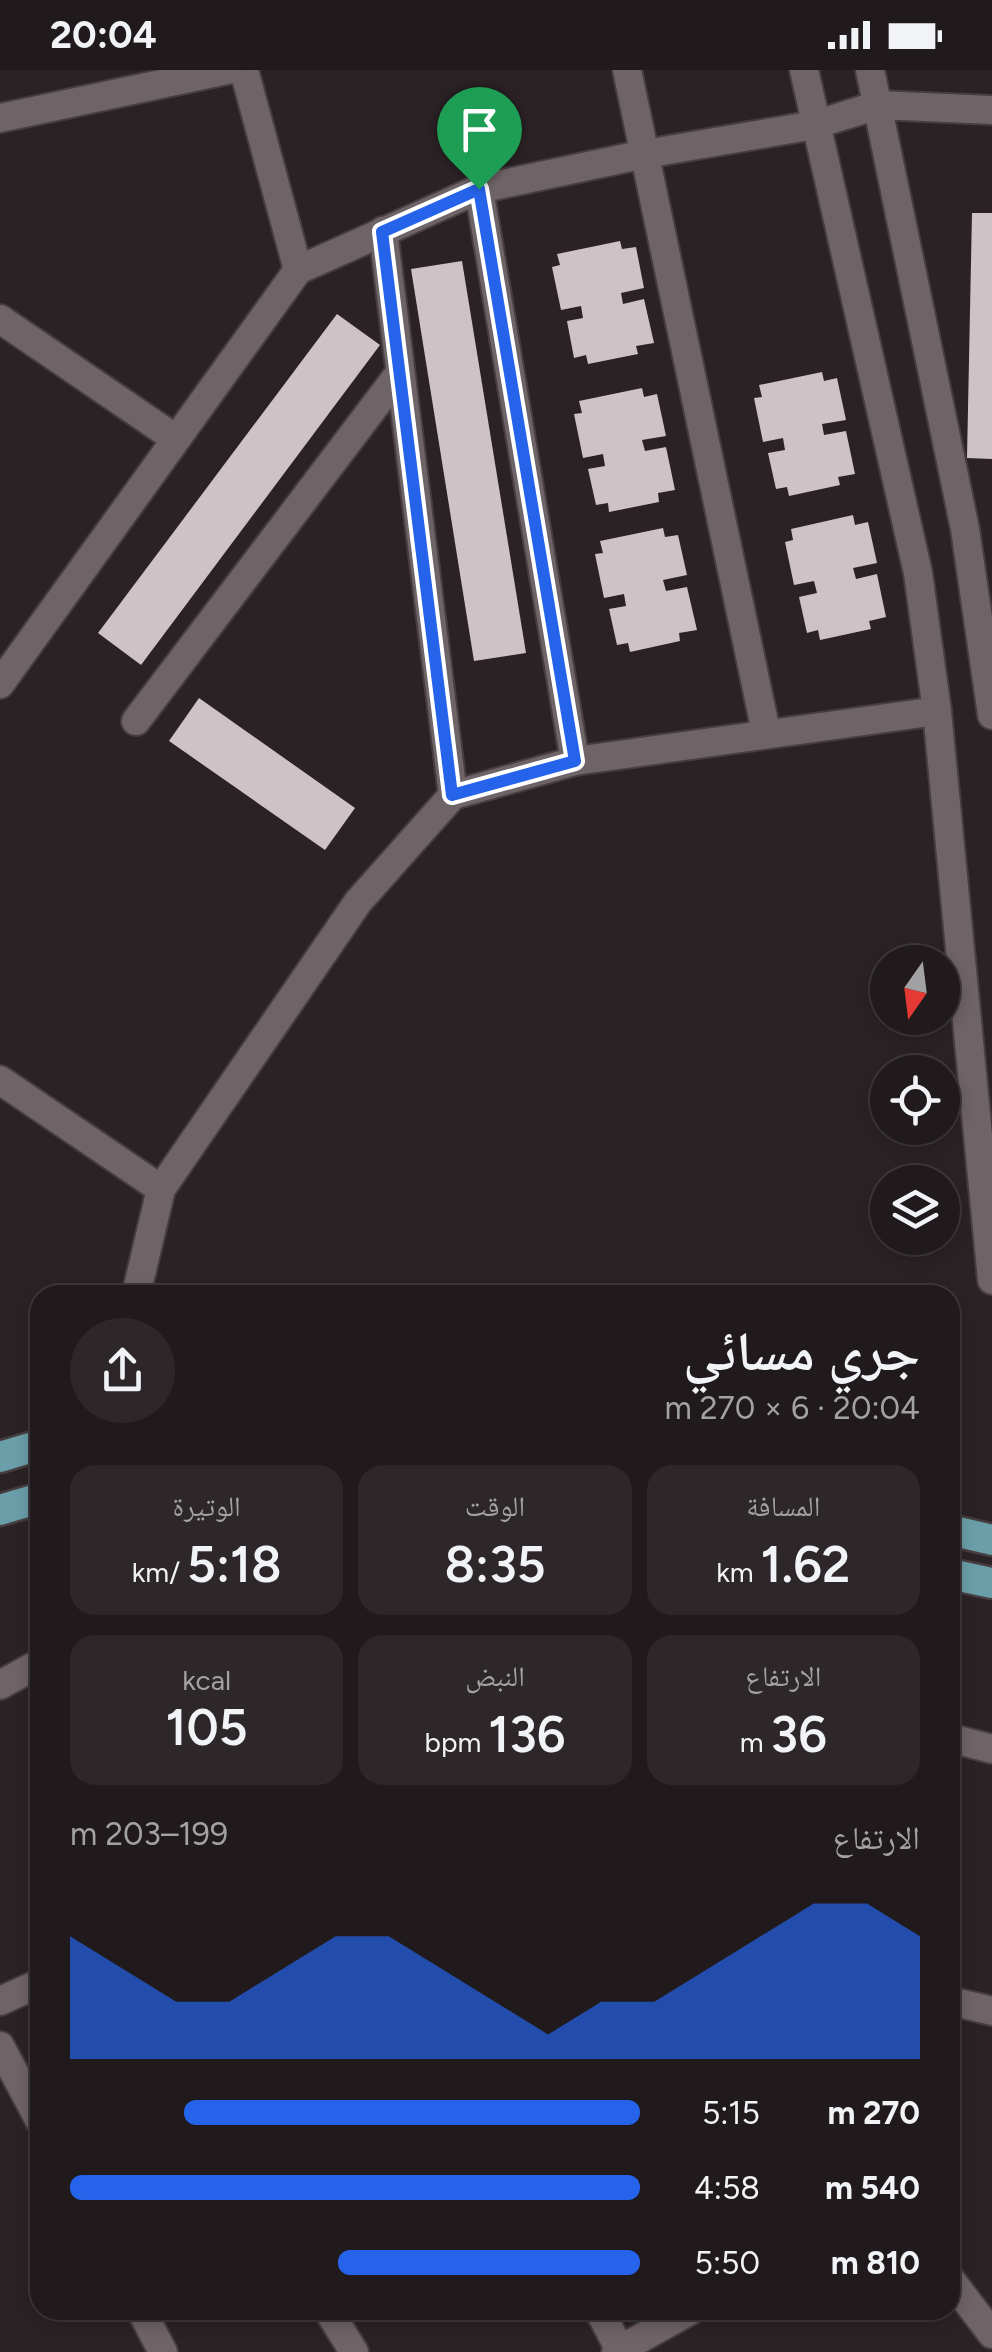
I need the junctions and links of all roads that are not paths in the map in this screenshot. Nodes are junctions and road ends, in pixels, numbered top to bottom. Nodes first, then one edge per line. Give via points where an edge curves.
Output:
1 (228, 70) edge
2 (244, 70) edge
3 (627, 70) edge
4 (804, 70) edge
5 (870, 70) edge
6 (878, 106) junction
7 (992, 110) edge
8 (0, 118) edge
9 (814, 125) junction
10 (646, 154) junction
11 (479, 189) junction
12 (382, 232) junction
13 (298, 270) junction
14 (0, 319) edge
15 (399, 374) junction
16 (176, 440) junction
17 (0, 684) edge
18 (937, 710) junction
19 (992, 714) edge
20 (136, 720) dead end
21 (766, 732) junction
22 (575, 761) junction
23 (452, 795) junction
24 (0, 1080) edge
25 (161, 1189) junction
26 (992, 1280) edge
27 (138, 1285) edge
28 (30, 1448) edge
29 (0, 1458) edge
30 (30, 1501) edge
31 (0, 1510) edge
32 (960, 1532) edge
33 (992, 1540) edge
34 (960, 1576) edge
35 (992, 1583) edge
36 (30, 1668) edge
37 (0, 1685) edge
38 (960, 1741) edge
39 (992, 1749) edge
40 (30, 1988) edge
41 (0, 2001) edge
42 (960, 2004) edge
43 (992, 2012) edge
44 (0, 2046) edge
45 (30, 2102) edge
46 (960, 2292) edge
47 (146, 2320) edge
48 (334, 2320) edge
49 (604, 2320) edge
50 (673, 2320) edge
51 (992, 2334) edge
52 (618, 2351) edge
53 (163, 2352) edge
54 (354, 2352) edge

1 - 8 street
2 - 13 street
3 - 10 street
4 - 9 street
5 - 6 street
6 - 7 street
6 - 9 street
6 - 19 street via 965,529
9 - 10 street
9 - 18 street via 918,573
10 - 11 street
10 - 21 street
11 - 12 street
11 - 22 street
12 - 13 street
12 - 15 street
13 - 16 street
14 - 16 street
15 - 20 street
15 - 23 street
16 - 17 street
18 - 21 street
18 - 26 street
21 - 22 street
22 - 23 street
23 - 25 street via 358,902
24 - 25 street
25 - 27 street
28 - 29 main road
30 - 31 main road
32 - 33 main road
34 - 35 main road
36 - 37 street
38 - 39 street
40 - 41 street
42 - 43 street
44 - 45 street
46 - 51 street
47 - 53 street
48 - 54 street
49 - 52 street
50 - 52 street

